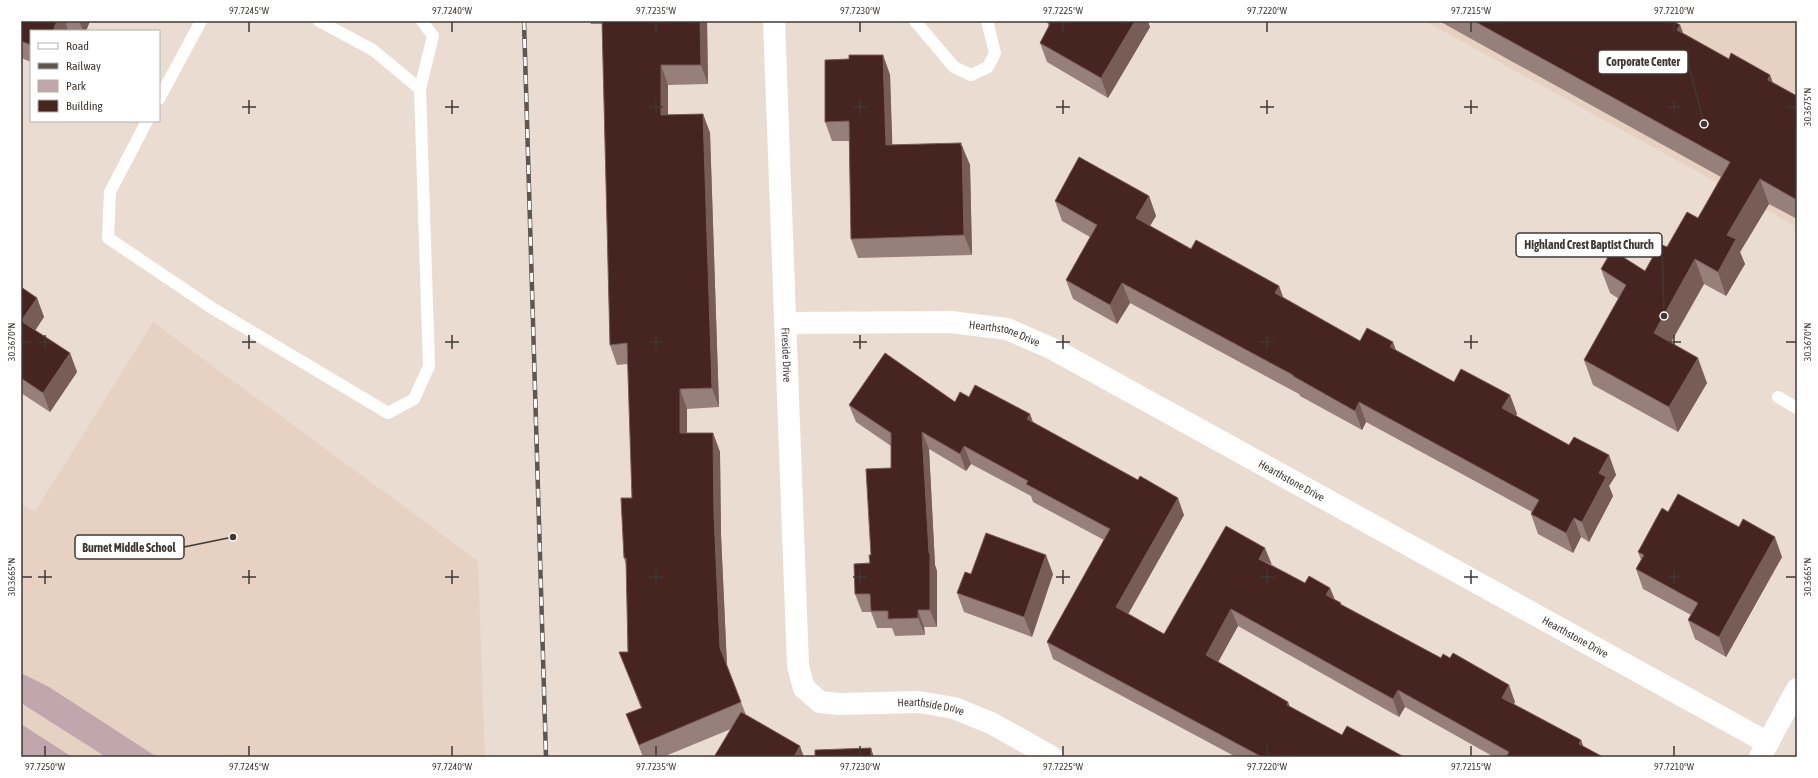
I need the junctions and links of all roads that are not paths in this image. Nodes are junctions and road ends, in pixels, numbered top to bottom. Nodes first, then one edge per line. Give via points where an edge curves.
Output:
1 (201, 21) edge
2 (319, 21) edge
3 (422, 21) edge
4 (774, 21) edge
5 (915, 21) edge
6 (987, 21) edge
7 (420, 89) junction
8 (160, 97) edge
9 (146, 122) edge
10 (786, 323) junction
11 (1778, 397) dead end
12 (1797, 408) edge
13 (804, 688) joint
14 (1797, 689) edge
15 (1765, 752) edge
16 (1052, 757) edge

1 - 8 lane
2 - 7 lane via 373,50
3 - 7 lane via 434,36
4 - 10 street, Fireside Drive
5 - 6 lane via 954,67 971,75 988,67 995,53
7 - 9 lane via 429,366 414,399 388,413 212,308 108,238 110,192
10 - 13 street, Fireside Drive via 798,666
10 - 15 street, Hearthstone Drive via 951,322 1007,329 1054,349
11 - 12 lane
13 - 16 street, Hearthside Drive via 820,702 919,702 954,708 991,723
14 - 15 street

